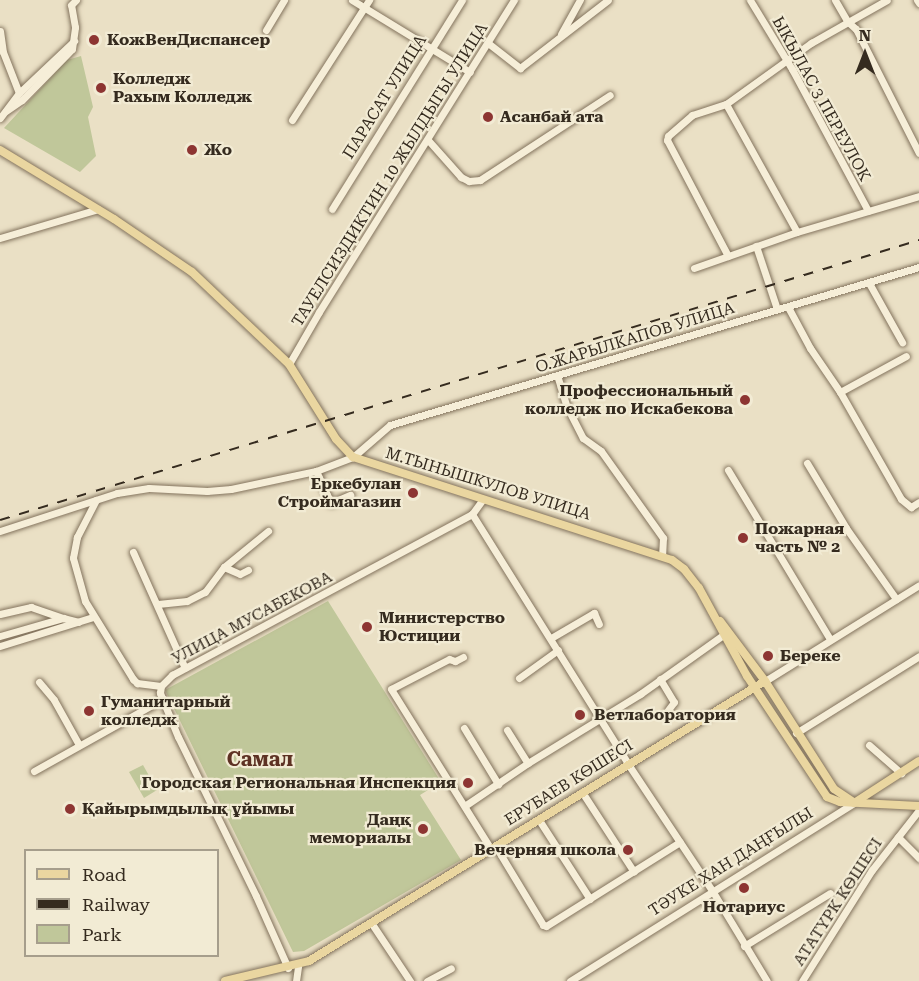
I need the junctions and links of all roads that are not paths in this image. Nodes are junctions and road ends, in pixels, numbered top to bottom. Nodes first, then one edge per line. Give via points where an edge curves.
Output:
1 (76, 0) edge
2 (284, 0) edge
3 (352, 0) edge
4 (369, 0) edge
5 (462, 0) edge
6 (514, 0) edge
7 (580, 0) edge
8 (608, 0) edge
9 (750, 0) edge
10 (835, 0) edge
11 (887, 0) edge
12 (364, 8) junction
13 (847, 21) junction
14 (266, 30) dead end
15 (0, 31) edge
16 (557, 40) junction
17 (74, 41) junction
18 (488, 43) junction
19 (431, 49) junction
20 (786, 60) junction
21 (470, 72) junction
22 (19, 93) junction
23 (610, 95) dead end
24 (726, 104) junction
25 (6, 111) junction
26 (0, 118) edge
27 (292, 120) dead end
28 (428, 140) junction
29 (0, 150) edge
30 (919, 153) edge
31 (919, 196) edge
32 (98, 209) junction
33 (332, 209) dead end
34 (868, 211) junction
35 (796, 232) junction
36 (0, 238) edge
37 (756, 246) junction
38 (728, 256) junction
39 (919, 267) edge
40 (694, 268) dead end
41 (869, 283) junction
42 (788, 307) junction
43 (777, 309) junction
44 (902, 342) dead end
45 (906, 356) dead end
46 (290, 364) junction
47 (557, 375) junction
48 (840, 392) junction
49 (353, 457) junction
50 (807, 463) dead end
51 (728, 470) dead end
52 (316, 471) junction
53 (350, 495) dead end
54 (483, 499) junction
55 (96, 500) junction
56 (919, 502) edge
57 (472, 514) junction
58 (0, 531) edge
59 (268, 531) dead end
60 (133, 552) dead end
61 (662, 555) junction
62 (224, 567) junction
63 (248, 570) dead end
64 (919, 585) edge
65 (896, 599) junction
66 (158, 604) junction
67 (711, 609) junction
68 (0, 614) edge
69 (93, 617) junction
70 (63, 618) junction
71 (79, 621) junction
72 (599, 624) dead end
73 (723, 635) junction
74 (0, 636) edge
75 (551, 638) junction
76 (830, 639) junction
77 (0, 646) edge
78 (558, 650) junction
79 (919, 656) edge
80 (463, 657) dead end
81 (185, 668) junction
82 (519, 678) dead end
83 (660, 680) junction
84 (765, 681) junction
85 (39, 682) dead end
86 (161, 686) junction
87 (754, 687) junction
88 (163, 699) junction
89 (668, 710) dead end
90 (600, 718) junction
91 (464, 728) dead end
92 (507, 730) dead end
93 (796, 733) junction
94 (79, 745) junction
95 (869, 745) dead end
96 (919, 761) edge
97 (528, 763) junction
98 (628, 764) junction
99 (34, 771) dead end
100 (901, 773) junction
101 (498, 784) junction
102 (582, 792) junction
103 (854, 803) junction
104 (466, 805) junction
105 (919, 808) edge
106 (539, 820) junction
107 (898, 837) junction
108 (680, 842) junction
109 (493, 848) junction
110 (919, 858) edge
111 (634, 872) junction
112 (713, 892) junction
113 (830, 893) dead end
114 (590, 899) junction
115 (372, 924) junction
116 (744, 945) junction
117 (298, 966) junction
118 (288, 968) junction
119 (451, 968) dead end
120 (225, 981) edge
121 (296, 981) edge
122 (410, 981) edge
123 (427, 981) edge
124 (570, 981) edge
125 (767, 981) edge
126 (802, 981) edge

1 - 17 street via 71,5
2 - 14 street
3 - 12 street
4 - 12 street
5 - 19 street, ПАРАСАТ УЛИЦА
6 - 18 street, ТАУЕЛСИЗДИКТИН 10 ЖЫЛДЫГЫ УЛИЦА
7 - 16 street
8 - 16 street
9 - 20 street, ЫКЫЛАС 3 ПЕРЕУЛОК
10 - 13 street
11 - 13 street
12 - 19 street
12 - 27 street
13 - 20 street
13 - 30 street via 867,48
15 - 22 street via 3,52
16 - 18 street via 518,69
17 - 22 street
17 - 25 street via 70,51
18 - 21 street, ТАУЕЛСИЗДИКТИН 10 ЖЫЛДЫГЫ УЛИЦА
19 - 21 street
19 - 33 street, ПАРАСАТ УЛИЦА
20 - 24 street
20 - 34 street, ЫКЫЛАС 3 ПЕРЕУЛОК
21 - 28 street, ТАУЕЛСИЗДИКТИН 10 ЖЫЛДЫГЫ УЛИЦА
22 - 25 street
23 - 28 street via 480,180 461,177
24 - 35 street
24 - 38 street via 692,115 667,138
25 - 26 street
28 - 46 street, ТАУЕЛСИЗДИКТИН 10 ЖЫЛДЫГЫ УЛИЦА
29 - 32 main road
31 - 34 street
32 - 36 street
32 - 46 main road via 192,273
34 - 35 street
35 - 37 street
37 - 38 street
37 - 43 street
38 - 40 street
39 - 41 street, О.ЖАРЫЛКАПОВ УЛИЦА
41 - 42 street, О.ЖАРЫЛКАПОВ УЛИЦА
41 - 44 street
42 - 43 street, О.ЖАРЫЛКАПОВ УЛИЦА
42 - 48 street
43 - 47 street, О.ЖАРЫЛКАПОВ УЛИЦА
45 - 48 street
46 - 49 main road via 322,417
47 - 49 street, О.ЖАРЫЛКАПОВ УЛИЦА via 390,425
47 - 61 street via 583,438 601,451 663,538
48 - 56 street via 901,499 911,507
49 - 52 street, О.ЖАРЫЛКАПОВ УЛИЦА
49 - 54 main road, М.ТЫНЫШКУЛОВ УЛИЦА
50 - 65 street
51 - 76 street
52 - 53 street via 331,503
52 - 55 street, О.ЖАРЫЛКАПОВ УЛИЦА via 231,489 149,488
54 - 57 street
54 - 61 main road, М.ТЫНЫШКУЛОВ УЛИЦА
55 - 58 street, О.ЖАРЫЛКАПОВ УЛИЦА
55 - 69 street via 77,537 73,558
57 - 75 street
57 - 81 street, УЛИЦА МУСАБЕКОВА
59 - 62 street
60 - 66 street
61 - 67 main road, М.ТЫНЫШКУЛОВ УЛИЦА via 684,569
62 - 63 street via 240,574
62 - 66 street via 205,592 187,601
64 - 65 street, ЕРУБАЕВ КӨШЕСІ
65 - 76 street, ЕРУБАЕВ КӨШЕСІ
66 - 81 street
67 - 73 main road, М.ТЫНЫШКУЛОВ УЛИЦА
67 - 84 main road, М.ТЫНЫШКУЛОВ УЛИЦА
68 - 70 street via 32,607
69 - 71 street
69 - 86 street via 133,679
70 - 71 street
70 - 74 street
71 - 77 street
72 - 75 street via 594,613
73 - 83 street
73 - 87 main road, М.ТЫНЫШКУЛОВ УЛИЦА
75 - 78 street
76 - 84 street, ЕРУБАЕВ КӨШЕСІ
78 - 82 street
78 - 90 street
79 - 93 street
80 - 104 street via 449,659 391,689
81 - 86 street, УЛИЦА МУСАБЕКОВА
83 - 89 street via 674,702
83 - 90 street
84 - 87 main road, ЕРУБАЕВ КӨШЕСІ
84 - 93 main road, М.ТЫНЫШКУЛОВ УЛИЦА
85 - 94 street via 54,700
86 - 88 street, УЛИЦА МУСАБЕКОВА
87 - 98 main road, ЕРУБАЕВ КӨШЕСІ
87 - 103 main road, М.ТЫНЫШКУЛОВ УЛИЦА via 820,790 833,800
88 - 94 street
88 - 118 street, УЛИЦА МУСАБЕКОВА
90 - 97 street
90 - 98 street
91 - 101 street
92 - 97 street
93 - 103 main road, М.ТЫНЫШКУЛОВ УЛИЦА via 834,789
94 - 99 street
95 - 100 street
96 - 100 main road
97 - 101 street
98 - 102 main road, ЕРУБАЕВ КӨШЕСІ
98 - 108 street
100 - 103 main road
101 - 104 street
102 - 106 main road, ЕРУБАЕВ КӨШЕСІ
102 - 111 street
103 - 105 main road
103 - 112 street, ТӘУКЕ ХАН ДАҢҒЫЛЫ
104 - 109 street
105 - 107 street, АТАТҮРК КӨШЕСІ
106 - 109 main road, ЕРУБАЕВ КӨШЕСІ
106 - 114 street
107 - 110 street
107 - 126 street, АТАТҮРК КӨШЕСІ via 872,870
108 - 111 street
108 - 112 street
109 - 114 street via 544,926
109 - 115 main road, ЕРУБАЕВ КӨШЕСІ
111 - 114 street
112 - 116 street
112 - 124 street, ТӘУКЕ ХАН ДАҢҒЫЛЫ
113 - 116 street
115 - 117 main road, ЕРУБАЕВ КӨШЕСІ
115 - 122 street
116 - 125 street
117 - 118 main road, ЕРУБАЕВ КӨШЕСІ
117 - 121 street
118 - 120 main road, ЕРУБАЕВ КӨШЕСІ
119 - 123 street

